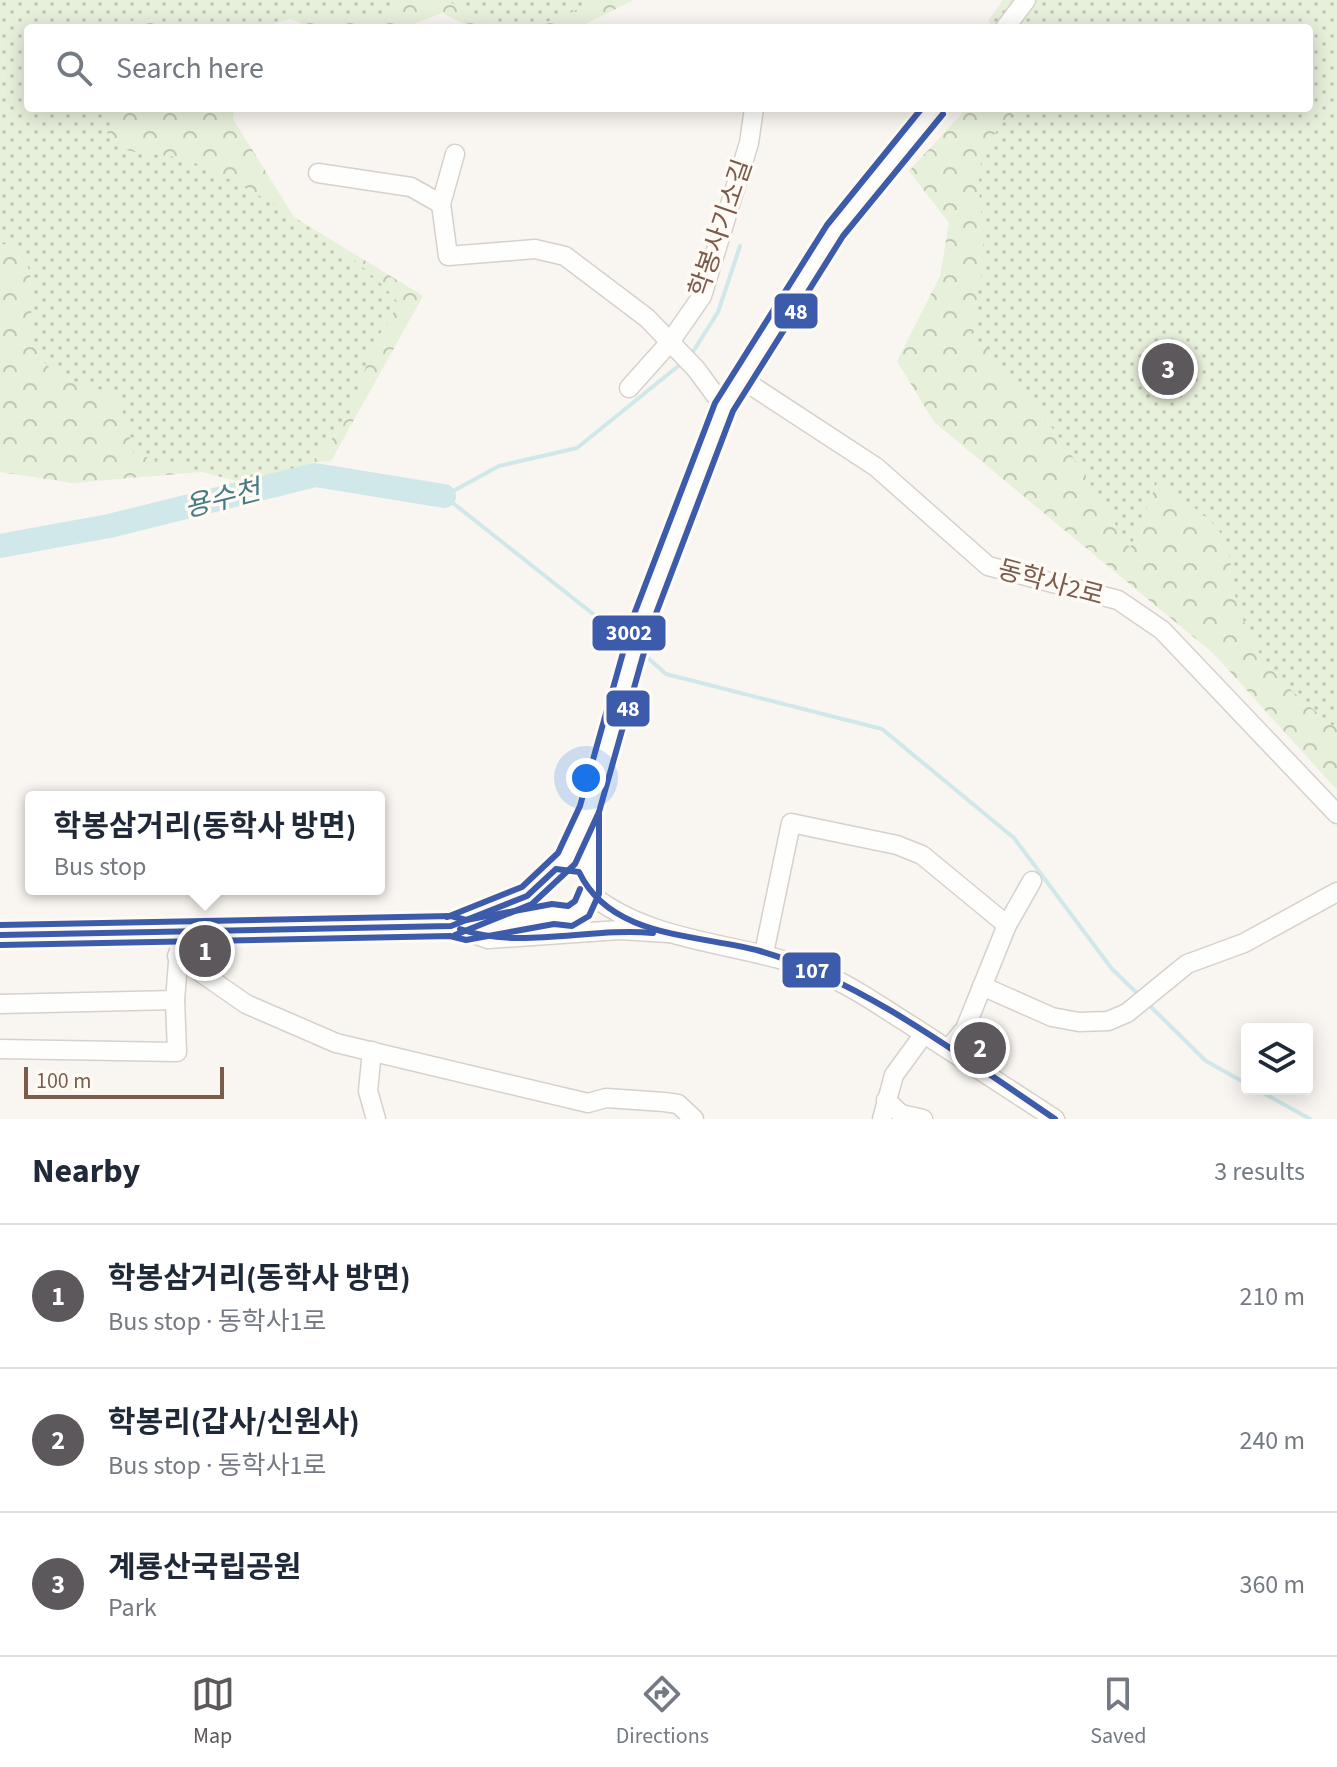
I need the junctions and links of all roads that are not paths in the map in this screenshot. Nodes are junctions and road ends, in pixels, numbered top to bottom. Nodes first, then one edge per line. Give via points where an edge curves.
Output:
1 (1026, 0) edge
2 (1008, 24) edge
3 (753, 112) edge
4 (932, 112) edge
5 (455, 154) dead end
6 (318, 173) dead end
7 (441, 204) junction
8 (675, 347) junction
9 (740, 378) junction
10 (629, 388) dead end
11 (724, 407) junction
12 (589, 809) junction
13 (1337, 814) edge
14 (550, 874) junction
15 (1032, 881) dead end
16 (589, 889) junction
17 (1337, 892) edge
18 (554, 914) junction
19 (574, 914) junction
20 (1007, 925) junction
21 (458, 928) junction
22 (620, 930) junction
23 (183, 931) junction
24 (668, 933) junction
25 (0, 935) edge
26 (764, 953) junction
27 (177, 956) junction
28 (982, 986) junction
29 (175, 1000) junction
30 (0, 1004) edge
31 (924, 1034) junction
32 (949, 1048) junction
33 (0, 1049) edge
34 (372, 1051) junction
35 (886, 1100) junction
36 (593, 1111) edge
37 (1046, 1117) edge
38 (376, 1119) edge
39 (694, 1119) edge
40 (882, 1119) edge
41 (923, 1119) edge

1 - 2 street
3 - 8 street, 학봉사기소길 via 749,143 702,296
4 - 9 street via 835,230
5 - 7 street
6 - 7 street via 411,187
7 - 8 street via 448,256 535,249 565,256 647,318
8 - 10 street, 학봉사기소길
8 - 11 street
9 - 11 street
9 - 13 street, 동학사2로 via 876,467 988,566 1118,600 1162,630
11 - 12 street via 642,621
12 - 14 street via 566,859
12 - 16 street
14 - 16 street via 579,872
14 - 18 street via 543,902
14 - 21 street via 527,896
15 - 20 street
16 - 19 street via 583,908
16 - 24 street via 617,915
17 - 28 street via 1244,943 1187,964 1127,1013 1108,1021 1052,1017
18 - 19 street
18 - 21 street
19 - 22 street
20 - 26 street via 922,855 791,823
20 - 28 street
21 - 22 street via 488,939
21 - 23 street
22 - 24 street
23 - 25 street
23 - 27 street
24 - 26 street
26 - 31 street via 824,974
27 - 29 street
27 - 34 street via 264,1013 336,1043
28 - 32 street via 965,1029
29 - 30 street
29 - 33 street via 177,1052
31 - 32 street
31 - 35 street via 894,1075
32 - 37 street
34 - 36 street
34 - 38 street via 368,1091
35 - 40 street
35 - 41 street via 901,1114
36 - 39 street via 606,1098 664,1102 678,1104

